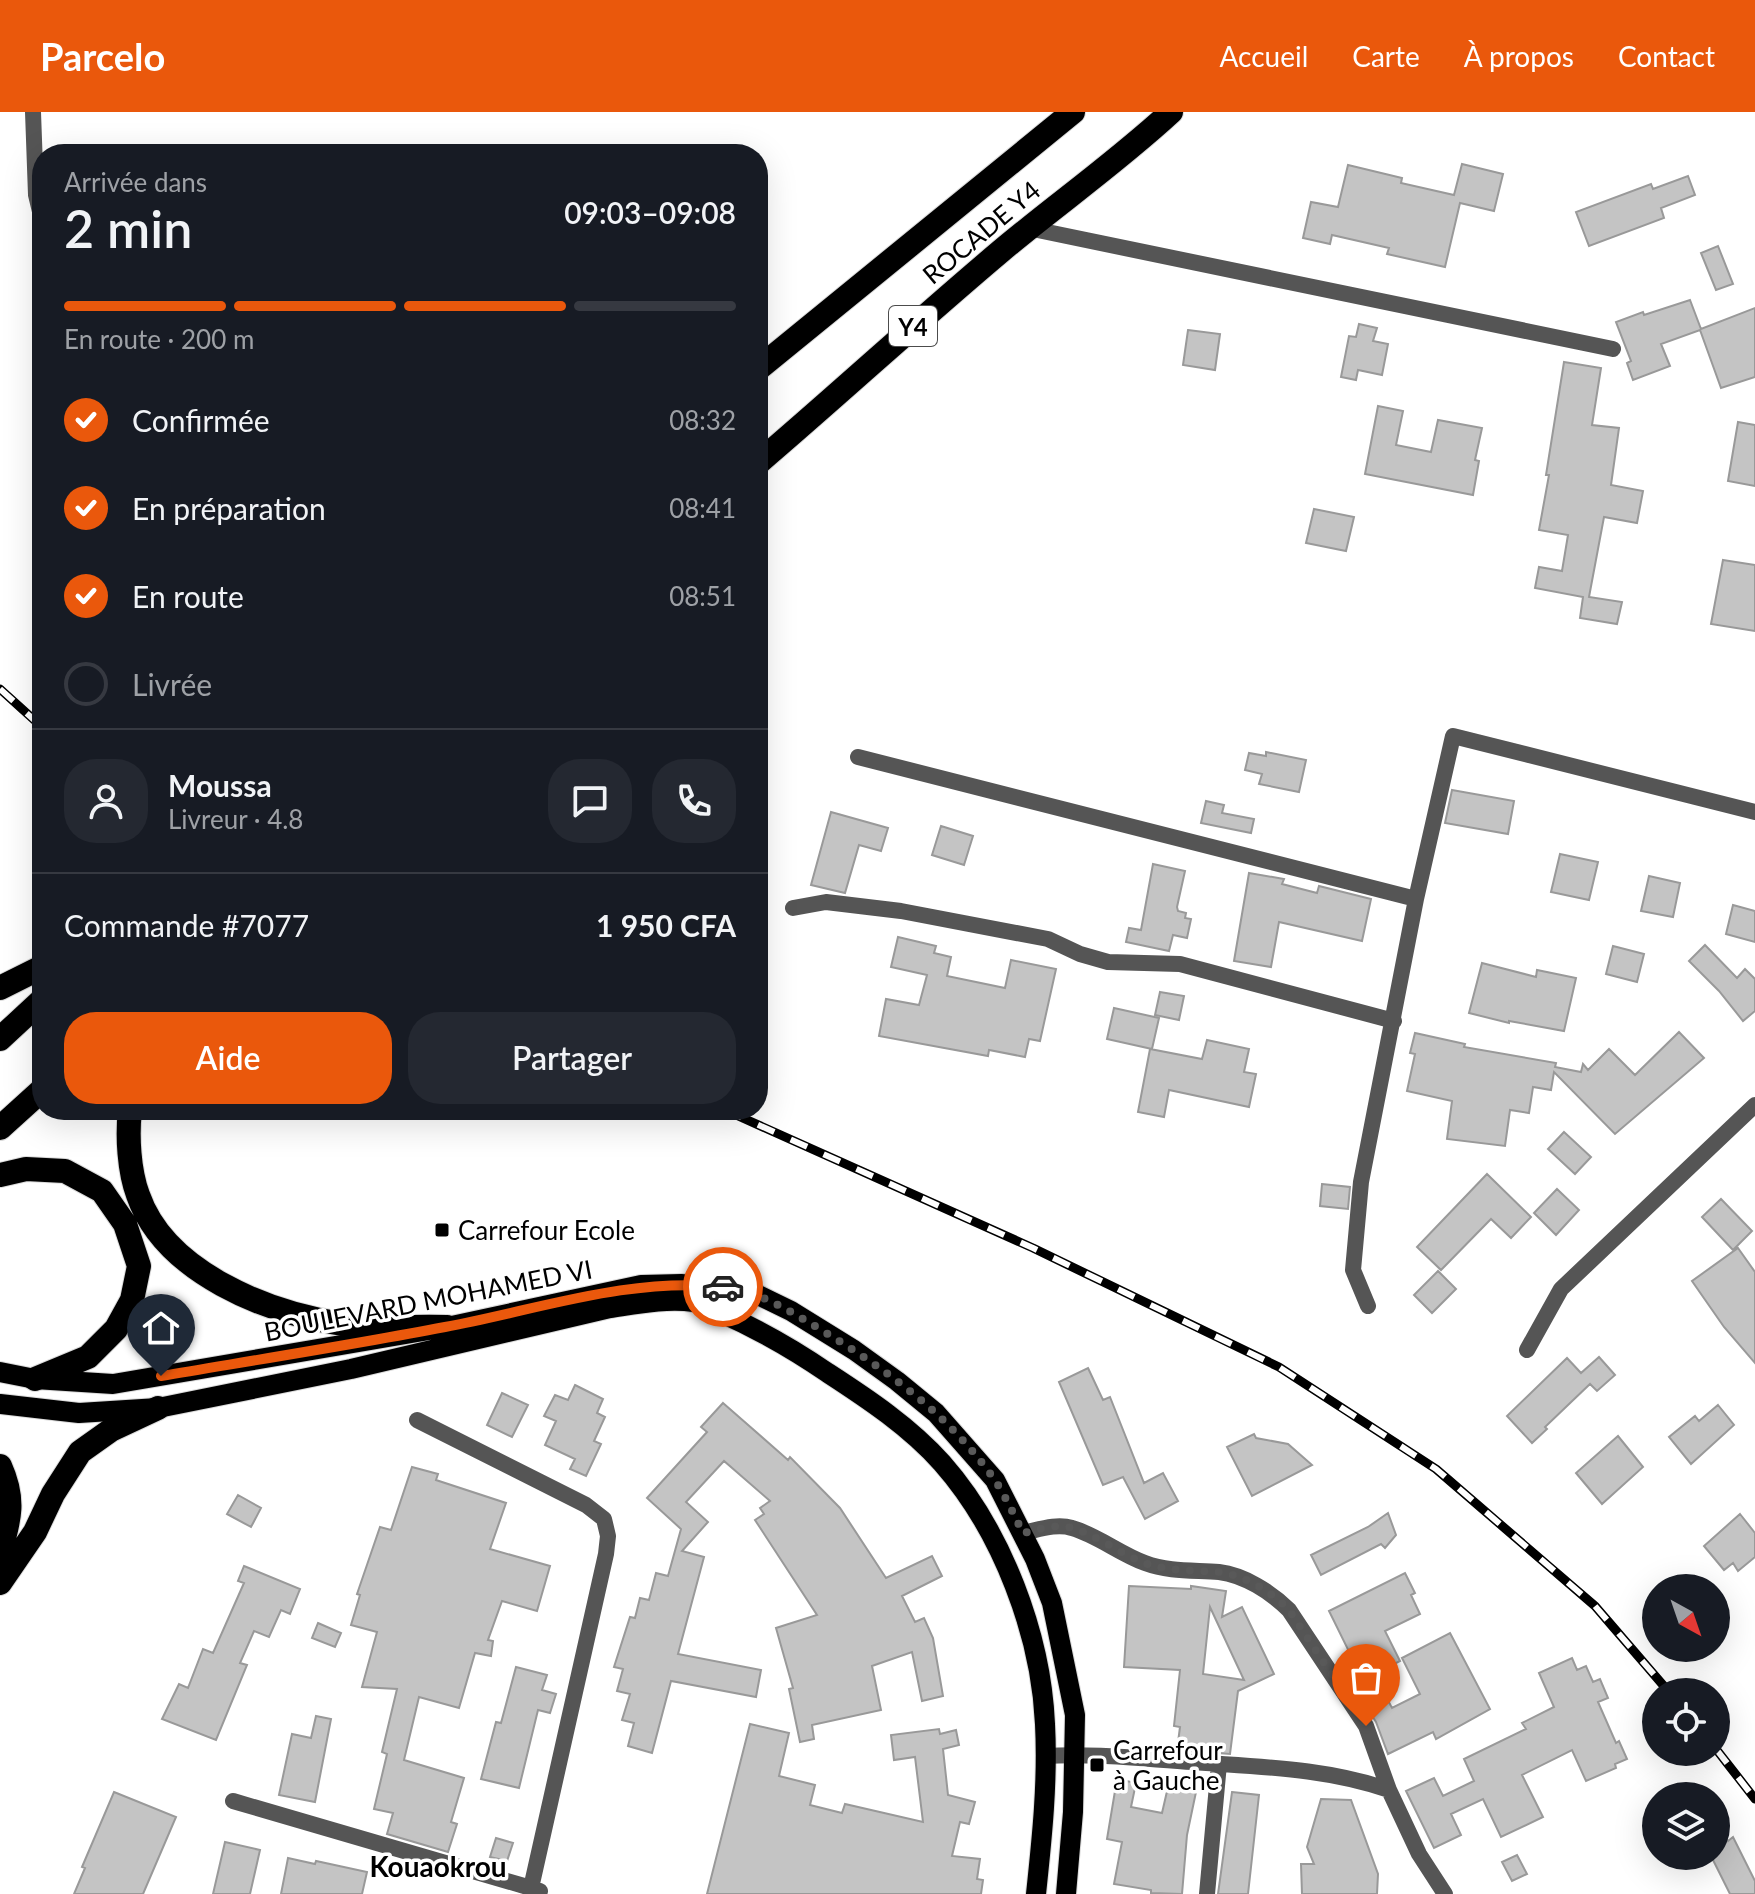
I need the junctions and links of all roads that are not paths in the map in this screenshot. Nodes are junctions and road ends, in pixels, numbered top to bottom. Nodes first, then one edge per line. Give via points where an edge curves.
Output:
1 (33, 112) edge
2 (1073, 112) edge
3 (1171, 112) edge
4 (34, 144) edge
5 (1028, 228) junction
6 (1613, 349) dead end
7 (768, 361) edge
8 (768, 454) edge
9 (858, 757) dead end
10 (1755, 812) edge
11 (1416, 899) junction
12 (793, 908) dead end
13 (32, 972) edge
14 (0, 988) edge
15 (32, 1009) edge
16 (1394, 1021) junction
17 (0, 1039) edge
18 (32, 1099) edge
19 (1755, 1105) edge
20 (130, 1120) edge
21 (0, 1128) edge
22 (0, 1175) edge
23 (1368, 1306) dead end
24 (447, 1327) junction
25 (1527, 1350) dead end
26 (0, 1372) edge
27 (35, 1379) junction
28 (0, 1404) edge
29 (158, 1408) junction
30 (417, 1420) dead end
31 (0, 1466) edge
32 (1023, 1533) junction
33 (0, 1552) edge
34 (0, 1583) edge
35 (1076, 1754) junction
36 (1045, 1756) junction
37 (1219, 1764) junction
38 (1389, 1790) junction
39 (233, 1801) dead end
40 (540, 1892) edge
41 (1036, 1894) edge
42 (1066, 1894) edge
43 (1207, 1894) edge
44 (1445, 1894) edge

1 - 4 street
2 - 7 highway, ROCADE Y4 / Y4
3 - 5 highway, ROCADE Y4 / Y4
5 - 6 street
5 - 8 highway, ROCADE Y4 / Y4
9 - 11 street
10 - 11 street via 1453,736
11 - 16 street
12 - 16 street via 826,902 901,911 1048,939 1108,962 1180,964
13 - 14 highway
15 - 17 highway
16 - 23 street via 1361,1182 1353,1270
18 - 21 highway
19 - 25 street via 1561,1289
20 - 24 highway via 137,1195 149,1218 173,1248 221,1285 291,1314 345,1324
22 - 27 highway via 26,1169 65,1171 102,1191 125,1224 139,1266 132,1300 116,1329 88,1357
24 - 27 main road, BOULEVARD MOHAMED VI via 113,1384
24 - 32 main road, BOULEVARD MOHAMED VI via 641,1285 748,1290 854,1350 936,1413 995,1480
26 - 27 main road, BOULEVARD MOHAMED VI
28 - 29 main road, BOULEVARD MOHAMED VI via 79,1413
29 - 34 highway via 80,1452
29 - 36 main road, BOULEVARD MOHAMED VI via 610,1308 696,1302 805,1356 872,1402 940,1461 969,1496 998,1545 1028,1625 1045,1723
30 - 40 street via 604,1519 606,1554
31 - 33 highway via 11,1510
32 - 35 main road, BOULEVARD MOHAMED VI via 1052,1603 1062,1644
32 - 38 street via 1072,1528 1145,1563 1239,1577 1278,1599 1366,1726
35 - 36 street
35 - 37 street
35 - 42 main road, BOULEVARD MOHAMED VI
36 - 41 main road, BOULEVARD MOHAMED VI
37 - 38 street via 1327,1773
37 - 43 street
38 - 44 street
39 - 40 street

